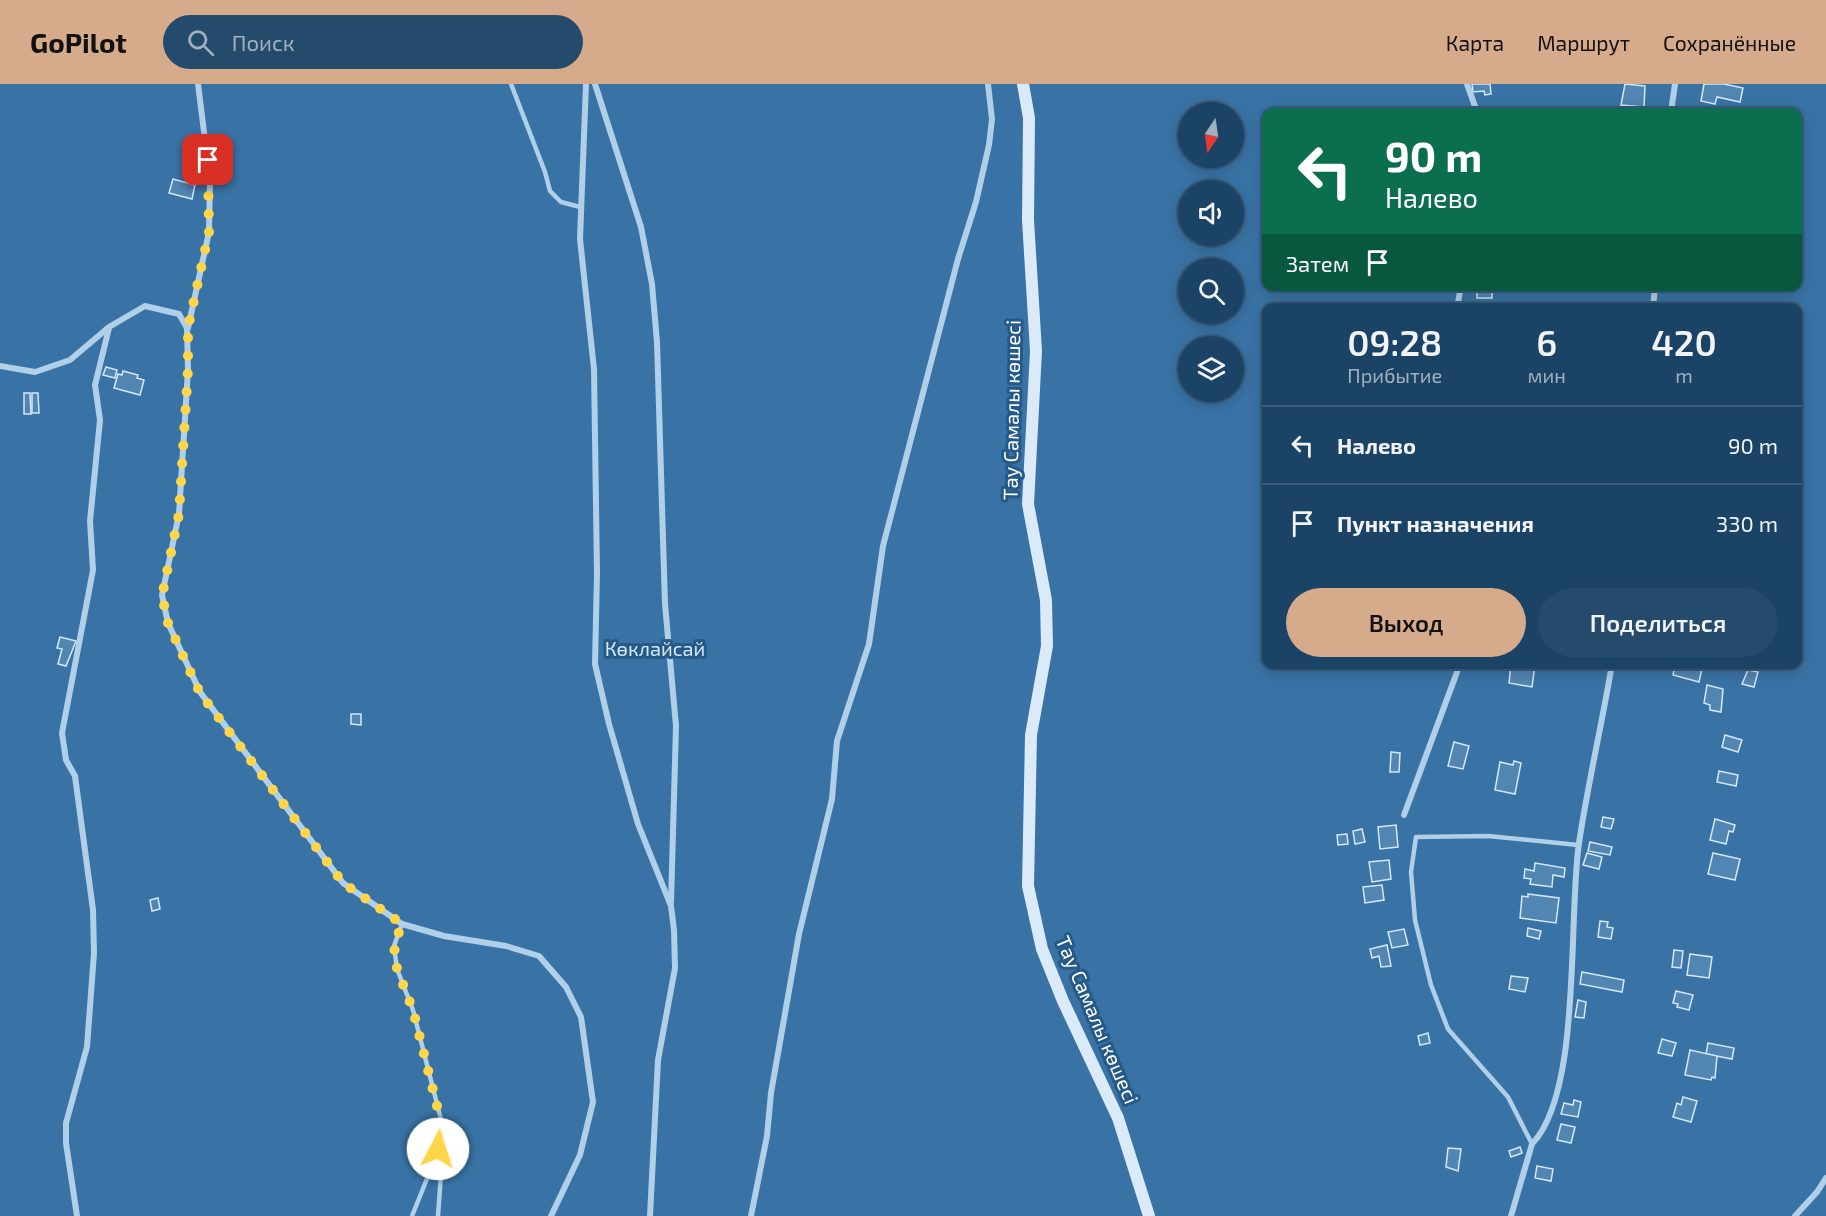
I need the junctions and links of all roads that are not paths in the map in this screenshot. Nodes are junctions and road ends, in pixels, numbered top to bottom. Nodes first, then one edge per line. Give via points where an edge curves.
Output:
1 (198, 84) edge
2 (511, 84) edge
3 (585, 84) edge
4 (595, 84) edge
5 (988, 84) edge
6 (1023, 84) edge
7 (1467, 84) edge
8 (1676, 84) edge
9 (1476, 108) edge
10 (1672, 108) edge
11 (580, 207) junction
12 (109, 327) junction
13 (188, 328) junction
14 (0, 366) edge
15 (1458, 669) edge
16 (1611, 669) edge
17 (1404, 815) dead end
18 (1578, 845) junction
19 (671, 906) junction
20 (402, 924) junction
21 (444, 1134) junction
22 (1532, 1144) junction
23 (1826, 1178) edge
24 (77, 1216) edge
25 (412, 1216) edge
26 (438, 1216) edge
27 (551, 1216) edge
28 (650, 1216) edge
29 (750, 1216) edge
30 (1149, 1216) edge
31 (1512, 1216) edge
32 (1795, 1216) edge

1 - 13 street via 210,180 209,232
2 - 11 lane via 550,192 561,202
3 - 11 street
4 - 19 street via 641,226 652,284 665,604 676,726
5 - 29 street via 992,119 976,202 883,546 869,644 837,741 832,799 799,934 767,1136
6 - 30 street, Тау Самалы көшесі via 1029,118 1028,220 1036,351 1028,504 1046,600 1047,646 1031,735 1028,886 1042,949 1118,1118
7 - 9 street
8 - 10 street
11 - 19 street via 594,369 595,664 638,824
12 - 13 street via 145,306 179,314
12 - 14 street via 70,360 35,372
12 - 24 street via 95,385 100,420 90,521 93,570 62,733 66,760 75,776 93,910 87,1047 66,1123
13 - 20 street via 179,514 162,596 168,623 200,693 343,883
15 - 17 street
16 - 18 street
18 - 22 street via 1571,1002 1565,1048 1552,1114 1541,1136
18 - 22 lane via 1488,836 1416,837 1411,872 1415,920 1431,985 1448,1029 1508,1097
19 - 28 street via 675,968 658,1060
20 - 21 lane via 394,946 397,969 413,1010
20 - 27 street via 539,956 566,987 581,1017 593,1102 580,1155
21 - 25 lane
21 - 26 lane via 447,1143
22 - 31 street
23 - 32 street

